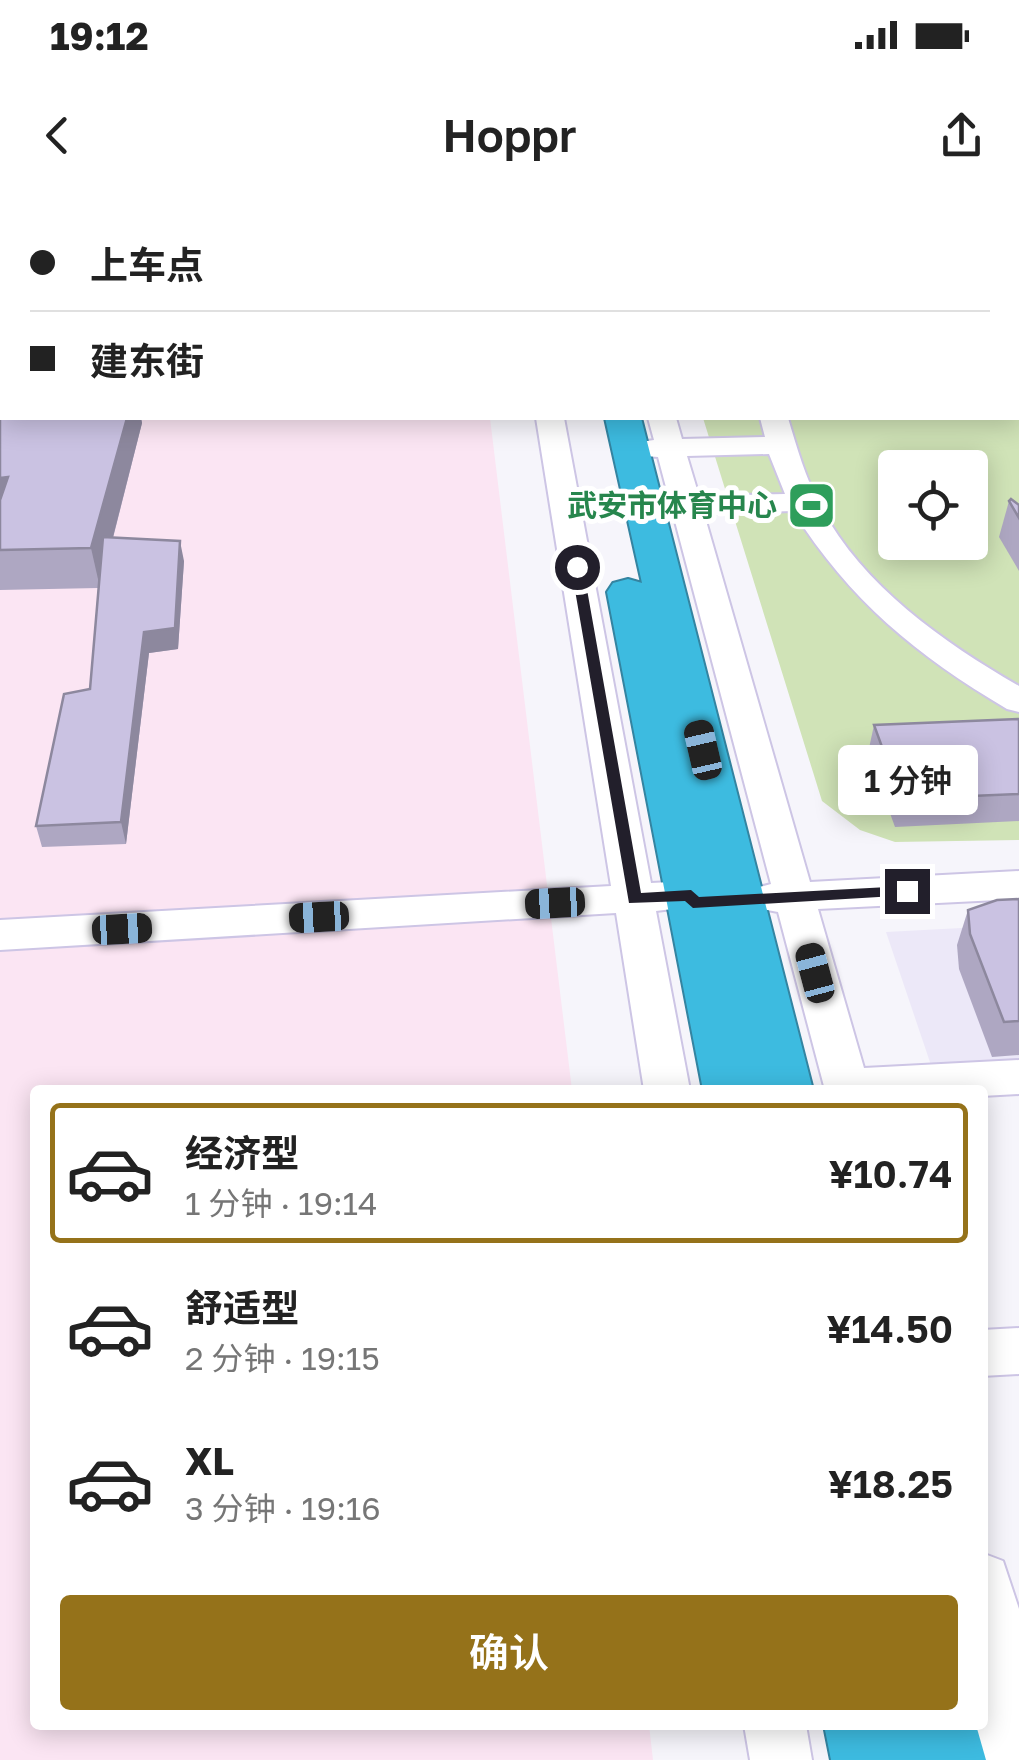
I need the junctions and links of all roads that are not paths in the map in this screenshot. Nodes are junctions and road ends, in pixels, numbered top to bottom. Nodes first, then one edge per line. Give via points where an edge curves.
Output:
1 (550, 420) edge
2 (590, 420) edge
3 (776, 431) edge
4 (646, 433) edge
5 (800, 502) junction
6 (686, 506) junction
7 (1019, 701) edge
8 (1019, 886) edge
9 (794, 897) junction
10 (634, 899) junction
11 (708, 899) junction
12 (0, 935) edge
13 (1019, 1077) edge
14 (666, 1085) edge
15 (731, 1085) edge
16 (782, 1085) edge
17 (846, 1085) edge
18 (894, 1085) edge
19 (1019, 1351) edge
20 (988, 1353) edge
21 (988, 1603) edge
22 (1019, 1714) edge
23 (776, 1730) edge
24 (877, 1730) edge
25 (1019, 1736) edge
26 (923, 1747) edge
27 (781, 1760) edge

1 - 10 street
2 - 11 highway
3 - 4 street
3 - 5 street
4 - 6 street
4 - 11 highway
5 - 6 street
5 - 7 street via 836,555 877,598
6 - 9 street
8 - 9 street
9 - 11 street
9 - 17 street
10 - 11 street
10 - 12 street
10 - 14 street
11 - 15 highway
11 - 16 highway
13 - 18 street
19 - 20 street
21 - 22 street
23 - 27 street
24 - 26 highway
25 - 26 street

